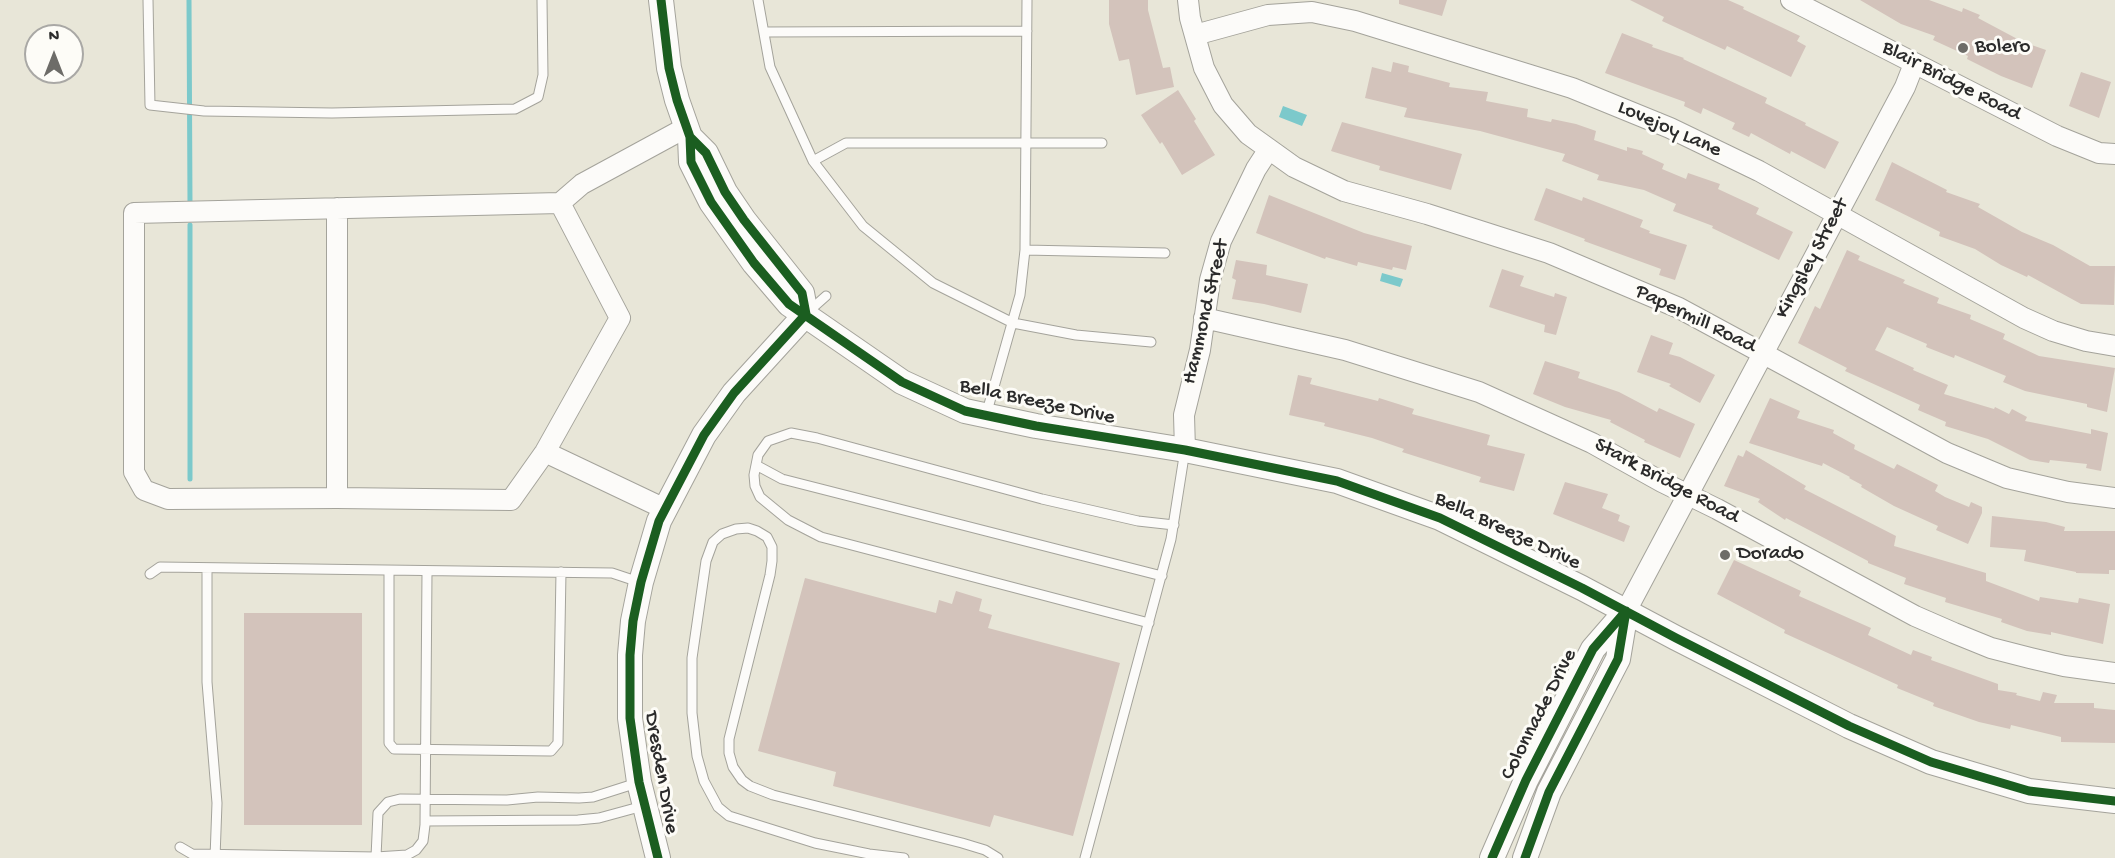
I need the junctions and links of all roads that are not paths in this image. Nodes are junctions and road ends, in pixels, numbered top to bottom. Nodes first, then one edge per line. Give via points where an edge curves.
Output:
1 (148, 0) edge
2 (542, 0) edge
3 (661, 0) edge
4 (758, 0) edge
5 (1027, 0) edge
6 (1188, 0) edge
7 (1791, 0) edge
8 (1027, 31) junction
9 (764, 32) junction
10 (1195, 35) junction
11 (1914, 64) junction
12 (688, 132) junction
13 (1027, 141) junction
14 (1102, 142) dead end
15 (1269, 149) junction
16 (2115, 154) edge
17 (813, 161) junction
18 (560, 203) junction
19 (337, 208) junction
20 (1837, 214) junction
21 (1025, 250) junction
22 (1165, 253) dead end
23 (826, 296) dead end
24 (806, 314) junction
25 (1204, 318) junction
26 (1013, 323) junction
27 (1151, 342) dead end
28 (2115, 345) edge
29 (1763, 354) junction
30 (986, 416) junction
31 (1185, 450) junction
32 (545, 452) junction
33 (756, 465) junction
34 (1689, 494) junction
35 (337, 498) junction
36 (2115, 498) edge
37 (665, 509) junction
38 (1174, 525) junction
39 (207, 568) junction
40 (389, 571) junction
41 (427, 572) junction
42 (561, 573) junction
43 (150, 574) dead end
44 (1162, 576) junction
45 (641, 582) junction
46 (1626, 611) junction
47 (1149, 623) junction
48 (2115, 673) edge
49 (426, 749) junction
50 (639, 782) junction
51 (425, 799) junction
52 (2115, 801) edge
53 (644, 806) junction
54 (425, 821) junction
55 (180, 847) dead end
56 (215, 856) edge
57 (376, 856) junction
58 (658, 858) edge
59 (904, 858) edge
60 (998, 858) edge
61 (1085, 858) edge
62 (1492, 858) edge
63 (1525, 858) edge

1 - 2 lane via 150,105 204,111 332,113 515,109 538,97 543,75
3 - 12 street via 669,68
4 - 9 lane
5 - 8 lane
6 - 10 street, Papermill Road
7 - 11 street, Blair Bridge Road
8 - 9 lane
8 - 13 lane
9 - 17 lane via 770,68
10 - 15 street, Papermill Road via 1204,68 1223,105 1248,134
10 - 20 street, Lovejoy Lane via 1268,15 1312,12 1355,21 1572,88 1670,128
11 - 16 street, Blair Bridge Road via 2057,136 2099,153
11 - 20 street, Kingsley Street
12 - 18 street via 582,184
12 - 24 street via 706,153 744,220 802,293
13 - 14 lane
13 - 17 lane via 846,142
13 - 21 lane
15 - 25 street, Hammond Street via 1221,241
15 - 29 street, Papermill Road via 1294,167 1344,191 1549,253 1679,308
17 - 26 lane via 863,226 933,283
18 - 19 street
18 - 32 street via 620,318
19 - 35 street
19 - 35 street via 134,213 134,472 144,490 168,499
20 - 28 street, Lovejoy Lane via 2024,318 2086,341
20 - 29 street, Kingsley Street
21 - 22 lane
21 - 26 lane
23 - 24 lane
24 - 30 street, Bella Breeze Drive via 902,382 965,411
24 - 37 street, Dresden Drive via 734,393 704,435
25 - 31 street, Hammond Street via 1184,415
25 - 34 street, Stark Bridge Road via 1345,350 1479,392 1592,443
26 - 27 lane via 1076,335
26 - 30 lane
29 - 34 street, Kingsley Street
29 - 36 street, Papermill Road via 1947,453 2007,478
30 - 31 street, Bella Breeze Drive
31 - 38 lane
31 - 46 street, Bella Breeze Drive via 1337,481 1440,518
32 - 35 street via 511,500
32 - 37 street
33 - 38 lane via 768,441 791,433 1042,499 1138,521
33 - 44 lane via 782,479
33 - 47 lane via 755,486 760,497 788,520 821,537
34 - 46 street, Kingsley Street
34 - 48 street, Stark Bridge Road via 1915,616 1954,633 2030,658
37 - 45 street, Dresden Drive
38 - 44 lane
39 - 40 lane
39 - 43 lane via 160,567
39 - 56 lane via 207,682 217,803
40 - 41 lane
40 - 49 lane via 389,743 394,749
41 - 42 lane
41 - 49 lane
42 - 45 lane via 612,573
42 - 49 lane via 558,743 551,752
44 - 47 lane
45 - 50 street, Dresden Drive via 633,621 629,685
46 - 52 street, Bella Breeze Drive via 1849,726 1931,762 2029,791
46 - 62 street, Colonnade Drive via 1593,650 1526,780
46 - 63 street, Colonnade Drive via 1618,659 1549,792
47 - 61 lane
49 - 51 lane
50 - 51 lane via 586,797
50 - 53 street, Dresden Drive
51 - 54 lane
51 - 57 lane via 400,799 382,807 376,820
53 - 54 lane via 578,820
53 - 58 street, Dresden Drive
54 - 57 lane via 423,841 416,850 407,855
55 - 56 lane via 192,854
56 - 57 lane
59 - 60 lane via 815,843 729,816 718,807 704,781 697,756 692,658 706,561 713,542 722,534 748,528 767,537 772,547 770,575 729,739 733,767 742,780 773,795 962,843

